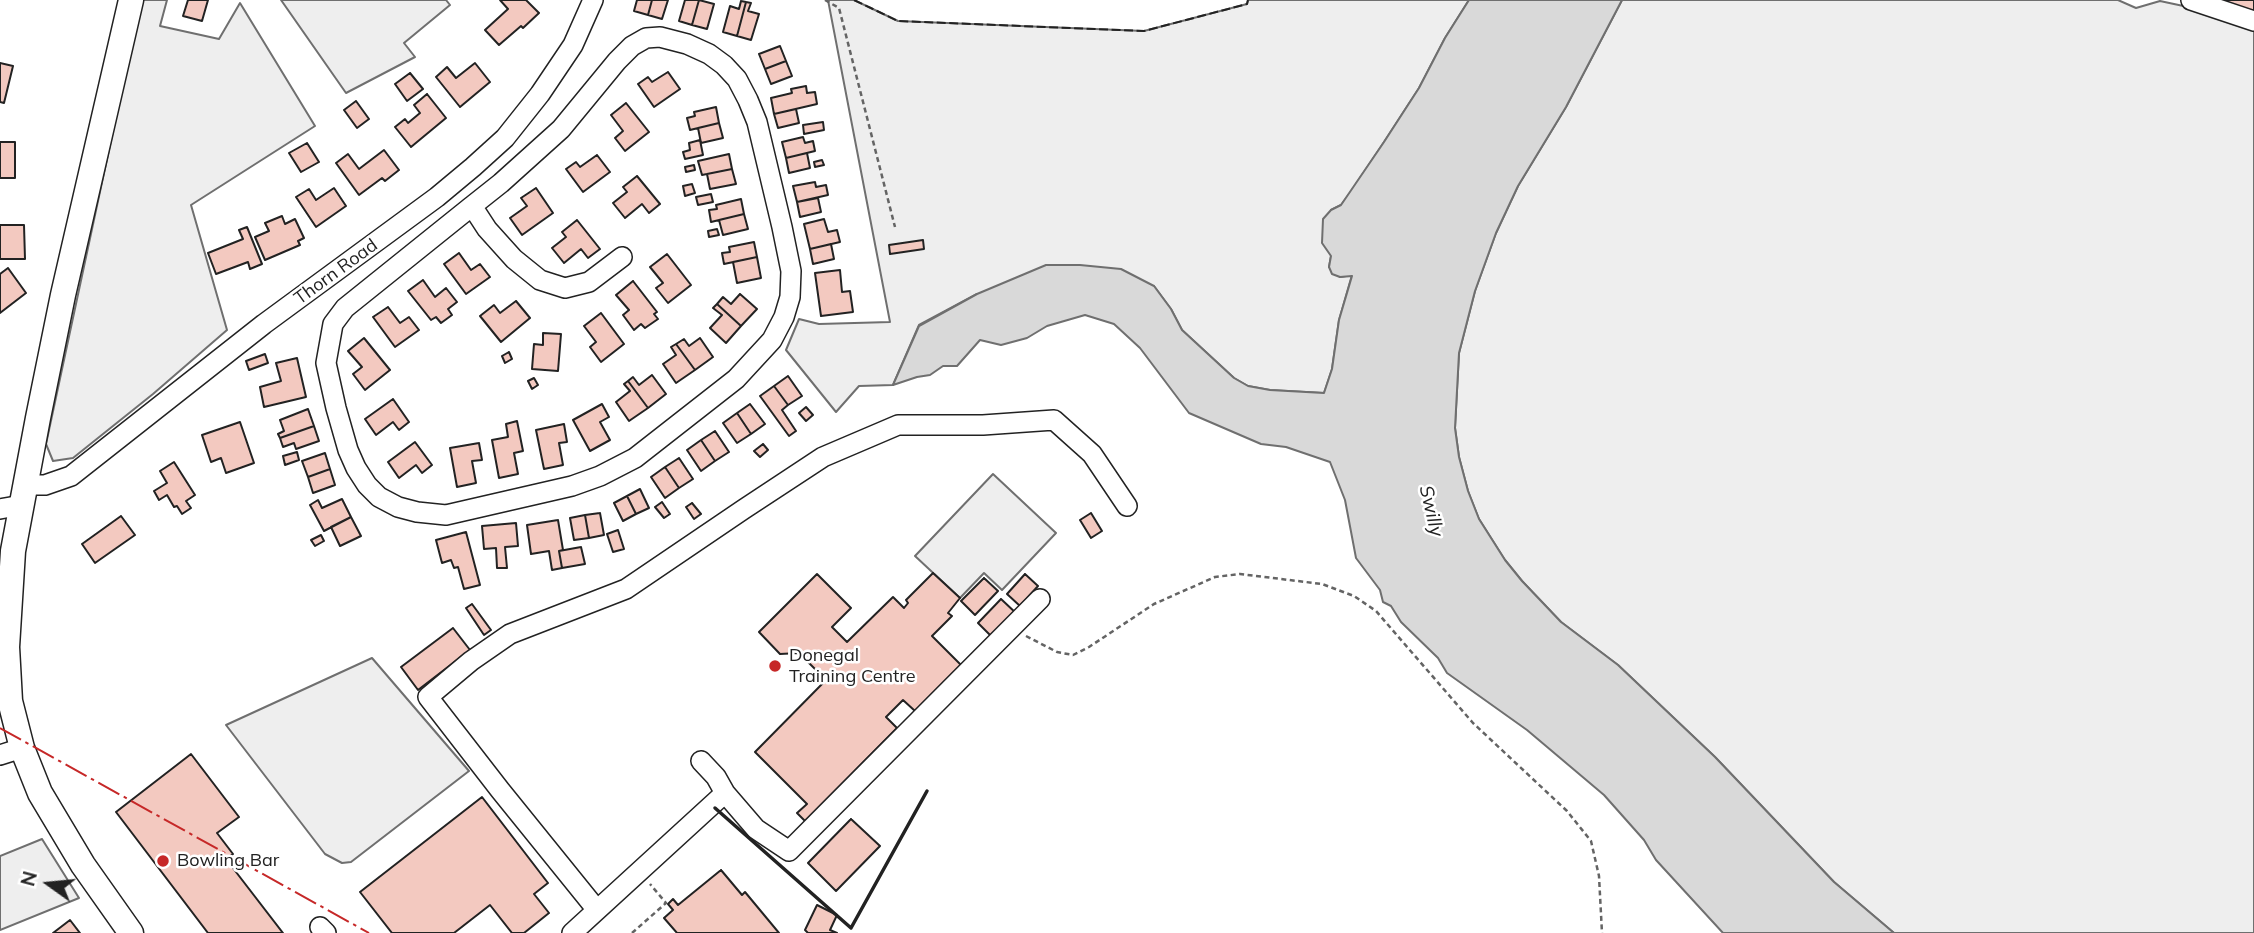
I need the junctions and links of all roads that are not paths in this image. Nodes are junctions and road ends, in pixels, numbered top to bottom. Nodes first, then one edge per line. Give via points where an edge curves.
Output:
1 (131, 0) edge
2 (593, 0) edge
3 (2190, 0) edge
4 (2254, 21) edge
5 (505, 138) junction
6 (524, 160) junction
7 (472, 205) junction
8 (622, 257) dead end
9 (16, 500) edge
10 (1127, 506) dead end
11 (1040, 599) dead end
12 (11, 752) edge
13 (701, 761) dead end
14 (725, 793) junction
15 (597, 910) junction
16 (131, 933) edge
17 (572, 933) edge

1 - 9 main road
2 - 5 street, Thorn Road via 573,45
3 - 4 street
5 - 6 street
5 - 9 street, Thorn Road via 437,197 264,324 71,477
6 - 7 street
6 - 7 street via 561,129 632,46 660,37 709,54 737,79 757,122 791,271 784,317 772,340 736,379 635,458 600,476 446,515 398,508 368,485 348,450 326,363 329,339 345,308
7 - 8 street via 514,259 540,280 565,288 589,282
9 - 12 main road via 7,647
10 - 15 street via 1092,454 1054,420 898,425 823,457 626,589 510,634 471,661 428,697
11 - 14 street via 789,851 756,828
12 - 16 main road
13 - 14 street
14 - 15 street
15 - 17 street

